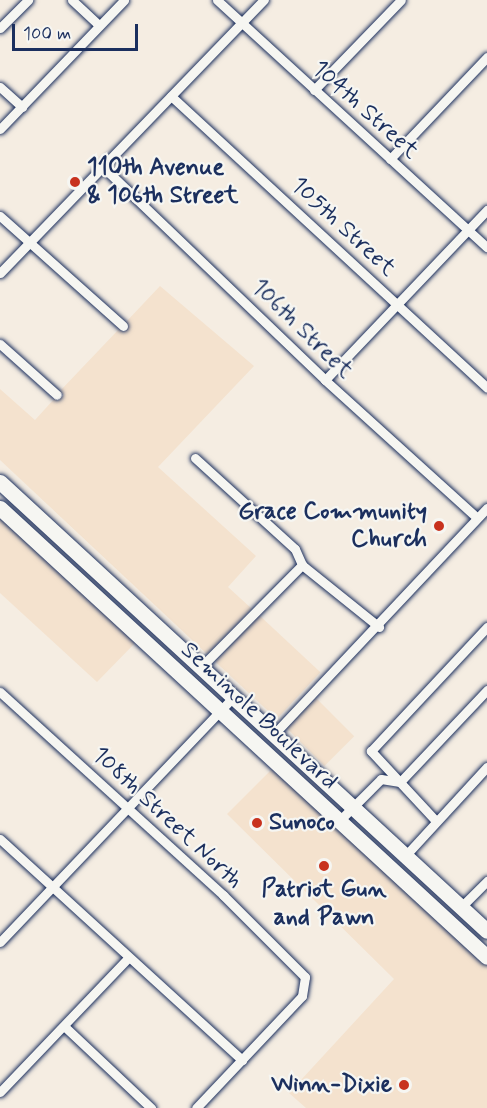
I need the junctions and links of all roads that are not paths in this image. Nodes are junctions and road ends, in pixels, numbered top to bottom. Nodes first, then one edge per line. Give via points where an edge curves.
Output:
1 (28, 0) edge
2 (72, 0) edge
3 (123, 0) edge
4 (217, 0) edge
5 (264, 0) edge
6 (401, 0) edge
7 (242, 23) junction
8 (99, 25) junction
9 (0, 28) edge
10 (487, 57) edge
11 (0, 87) edge
12 (314, 90) junction
13 (171, 96) junction
14 (22, 107) junction
15 (0, 129) edge
16 (390, 159) junction
17 (102, 166) junction
18 (487, 210) edge
19 (0, 216) edge
20 (468, 230) junction
21 (29, 242) junction
22 (487, 247) edge
23 (0, 273) edge
24 (397, 304) junction
25 (123, 326) dead end
26 (0, 344) edge
27 (325, 380) junction
28 (487, 388) edge
29 (57, 394) dead end
30 (195, 458) dead end
31 (0, 482) edge
32 (0, 508) edge
33 (487, 508) edge
34 (477, 518) junction
35 (302, 565) junction
36 (378, 627) junction
37 (487, 627) edge
38 (201, 667) junction
39 (487, 690) edge
40 (0, 692) edge
41 (233, 697) junction
42 (220, 711) junction
43 (274, 734) junction
44 (487, 767) edge
45 (400, 782) junction
46 (352, 807) junction
47 (128, 809) junction
48 (339, 821) junction
49 (436, 821) junction
50 (0, 839) edge
51 (406, 855) junction
52 (487, 881) edge
53 (406, 883) junction
54 (54, 887) junction
55 (461, 907) junction
56 (457, 930) junction
57 (487, 931) edge
58 (487, 940) edge
59 (0, 942) edge
60 (487, 957) edge
61 (128, 958) junction
62 (64, 1026) junction
63 (242, 1060) junction
64 (0, 1092) edge
65 (151, 1108) edge
66 (196, 1108) edge

1 - 9 street
2 - 8 street
3 - 8 street
4 - 7 street, 104th Street
5 - 7 street
6 - 12 street
7 - 12 street, 104th Street
7 - 13 street
8 - 14 street
10 - 16 street
11 - 14 street
12 - 16 street, 104th Street
13 - 17 street
13 - 24 street, 105th Street
14 - 15 street
16 - 20 street, 104th Street
17 - 21 street
17 - 27 street, 106th Street
18 - 20 street
19 - 21 street
20 - 22 street, 104th Street
20 - 24 street
21 - 23 street
21 - 25 street
24 - 27 street
24 - 28 street, 105th Street
26 - 29 street
27 - 34 street, 106th Street
30 - 35 street via 295,549
31 - 38 main road, Seminole Boulevard
32 - 42 main road, Seminole Boulevard
33 - 34 street
34 - 36 street
35 - 36 street
35 - 38 street, Seminole Boulevard
36 - 43 street
37 - 45 street via 371,751
38 - 41 main road, Seminole Boulevard
39 - 45 street
40 - 47 street, 108th Street North
41 - 42 street
41 - 43 main road, Seminole Boulevard
42 - 47 street
42 - 48 main road, Seminole Boulevard
43 - 46 main road, Seminole Boulevard
44 - 49 street
45 - 46 street via 381,779
45 - 49 street
46 - 48 street
46 - 51 main road, Seminole Boulevard
47 - 54 street
47 - 63 street, 108th Street North via 305,977 302,996
48 - 53 main road, Seminole Boulevard
49 - 51 street
50 - 54 street
51 - 55 main road, Seminole Boulevard
52 - 55 street
53 - 55 main road via 421,882 443,903
53 - 56 main road, Seminole Boulevard
54 - 59 street
54 - 61 street
55 - 57 main road, Seminole Boulevard
56 - 58 main road via 470,931
56 - 60 main road, Seminole Boulevard
61 - 62 street
61 - 63 street
62 - 64 street
62 - 65 street
63 - 66 street

